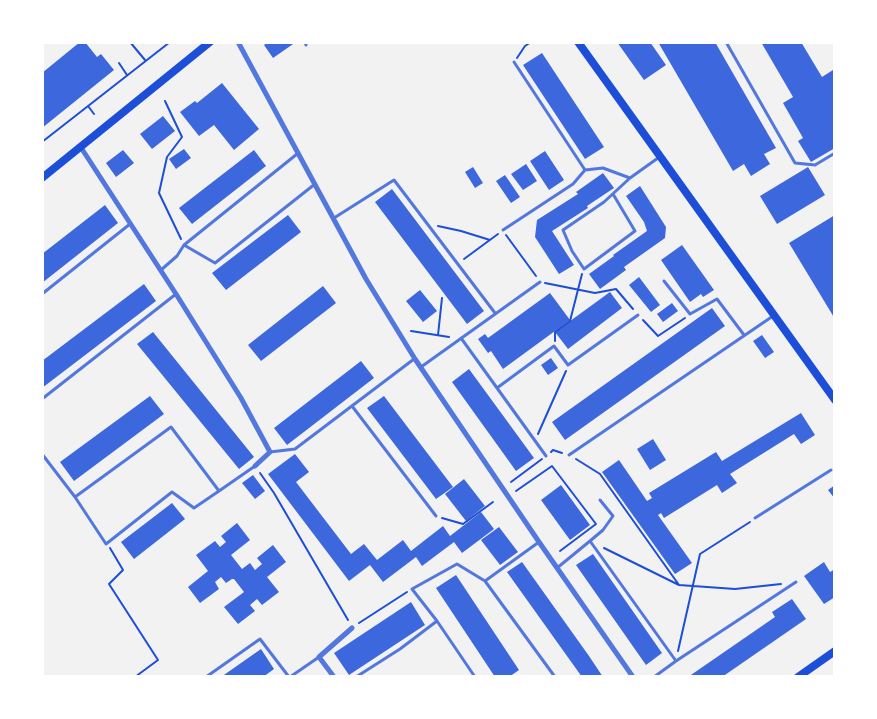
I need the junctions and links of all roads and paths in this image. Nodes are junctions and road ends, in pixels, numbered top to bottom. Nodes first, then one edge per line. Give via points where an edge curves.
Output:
1 (130, 42) edge
2 (170, 42) edge
3 (210, 42) edge
4 (238, 42) edge
5 (531, 42) edge
6 (578, 42) edge
7 (726, 42) edge
8 (145, 60) junction
9 (514, 62) joint
10 (119, 63) dead end
11 (128, 75) junction
12 (165, 101) dead end
13 (88, 106) junction
14 (94, 114) dead end
15 (42, 142) edge
16 (80, 147) junction
17 (299, 153) junction
18 (835, 153) edge
19 (660, 156) junction
20 (585, 170) junction
21 (42, 178) edge
22 (630, 178) junction
23 (315, 184) junction
24 (613, 194) junction
25 (333, 218) junction
26 (427, 223) junction
27 (130, 224) junction
28 (503, 230) junction
29 (490, 240) junction
30 (183, 245) junction
31 (457, 264) junction
32 (584, 269) junction
33 (160, 270) junction
34 (664, 281) dead end
35 (540, 282) junction
36 (578, 290) junction
37 (42, 294) edge
38 (176, 294) junction
39 (442, 298) dead end
40 (495, 313) junction
41 (690, 314) junction
42 (638, 315) junction
43 (773, 315) junction
44 (411, 332) dead end
45 (438, 335) junction
46 (744, 335) junction
47 (461, 338) junction
48 (554, 346) junction
49 (415, 359) junction
50 (568, 365) junction
51 (421, 368) junction
52 (497, 388) junction
53 (42, 399) edge
54 (835, 400) edge
55 (352, 406) junction
56 (535, 440) junction
57 (270, 452) junction
58 (42, 454) edge
59 (569, 455) junction
60 (546, 456) junction
61 (255, 466) junction
62 (831, 470) dead end
63 (511, 482) dead end
64 (219, 491) junction
65 (516, 491) dead end
66 (75, 497) junction
67 (600, 500) dead end
68 (493, 502) dead end
69 (436, 516) joint
70 (755, 519) joint
71 (590, 541) junction
72 (539, 542) junction
73 (106, 544) junction
74 (560, 551) dead end
75 (557, 568) junction
76 (485, 580) junction
77 (796, 582) joint
78 (679, 585) junction
79 (693, 587) junction
80 (412, 589) junction
81 (437, 621) junction
82 (352, 628) junction
83 (835, 651) edge
84 (319, 657) junction
85 (676, 661) junction
86 (135, 677) edge
87 (206, 677) edge
88 (290, 677) edge
89 (333, 677) edge
90 (356, 677) edge
91 (475, 677) edge
92 (555, 677) edge
93 (633, 677) edge
94 (654, 677) edge
95 (798, 677) edge

1 - 8 path
2 - 8 path
3 - 16 main road
4 - 17 street
5 - 9 path
6 - 19 main road
7 - 18 lane via 795,163 815,165
8 - 11 path
9 - 20 lane
10 - 11 path
11 - 13 path
12 - 30 path via 183,136 166,157 159,193
13 - 14 path
13 - 15 path
16 - 21 main road
16 - 27 street
17 - 23 street
17 - 30 lane
19 - 22 lane
19 - 43 main road
20 - 22 lane via 603,168
20 - 28 lane via 573,184
22 - 24 lane
23 - 25 street
23 - 30 lane via 215,263
24 - 32 lane via 563,230
24 - 32 lane via 635,231
25 - 26 lane via 394,180
25 - 49 street
26 - 29 path
26 - 31 lane
27 - 33 street
27 - 37 lane
28 - 29 path
28 - 35 path
29 - 31 path
30 - 33 lane via 177,256
31 - 40 lane
32 - 36 path
33 - 38 street
34 - 41 lane
35 - 36 path
35 - 40 lane
36 - 42 path via 595,293 616,288
36 - 48 path via 570,321 555,332
38 - 53 lane
38 - 57 street
39 - 45 path
40 - 47 lane
41 - 42 path via 658,336
41 - 46 lane via 717,299
42 - 50 lane
43 - 46 lane
43 - 54 main road
44 - 45 path
45 - 47 path
46 - 59 lane
47 - 51 lane
47 - 52 lane
48 - 50 lane
48 - 52 lane
49 - 51 street
49 - 55 lane
50 - 56 path
51 - 72 street
52 - 56 lane
55 - 57 lane via 295,449
55 - 69 lane
56 - 60 lane
57 - 61 street
58 - 66 lane
59 - 60 path via 554,450
59 - 78 path via 600,474
60 - 63 path
61 - 64 lane
61 - 82 path
62 - 70 lane
64 - 66 lane via 171,427
64 - 73 lane via 194,508 172,492
65 - 74 path via 552,466 596,524
66 - 73 lane
67 - 71 lane via 612,516
68 - 69 path via 463,524
70 - 79 path via 700,554
71 - 75 lane
71 - 78 path
71 - 85 lane
72 - 75 street
72 - 76 lane
73 - 86 path via 123,570 110,584 158,660
75 - 93 street
76 - 80 lane via 457,564
76 - 92 lane
77 - 79 path via 735,589
77 - 85 lane
78 - 79 path
79 - 85 path
80 - 81 lane
80 - 82 path
81 - 90 lane
81 - 91 lane
82 - 84 street
83 - 95 main road
84 - 88 lane
84 - 89 street
85 - 94 lane
87 - 88 lane via 260,639

